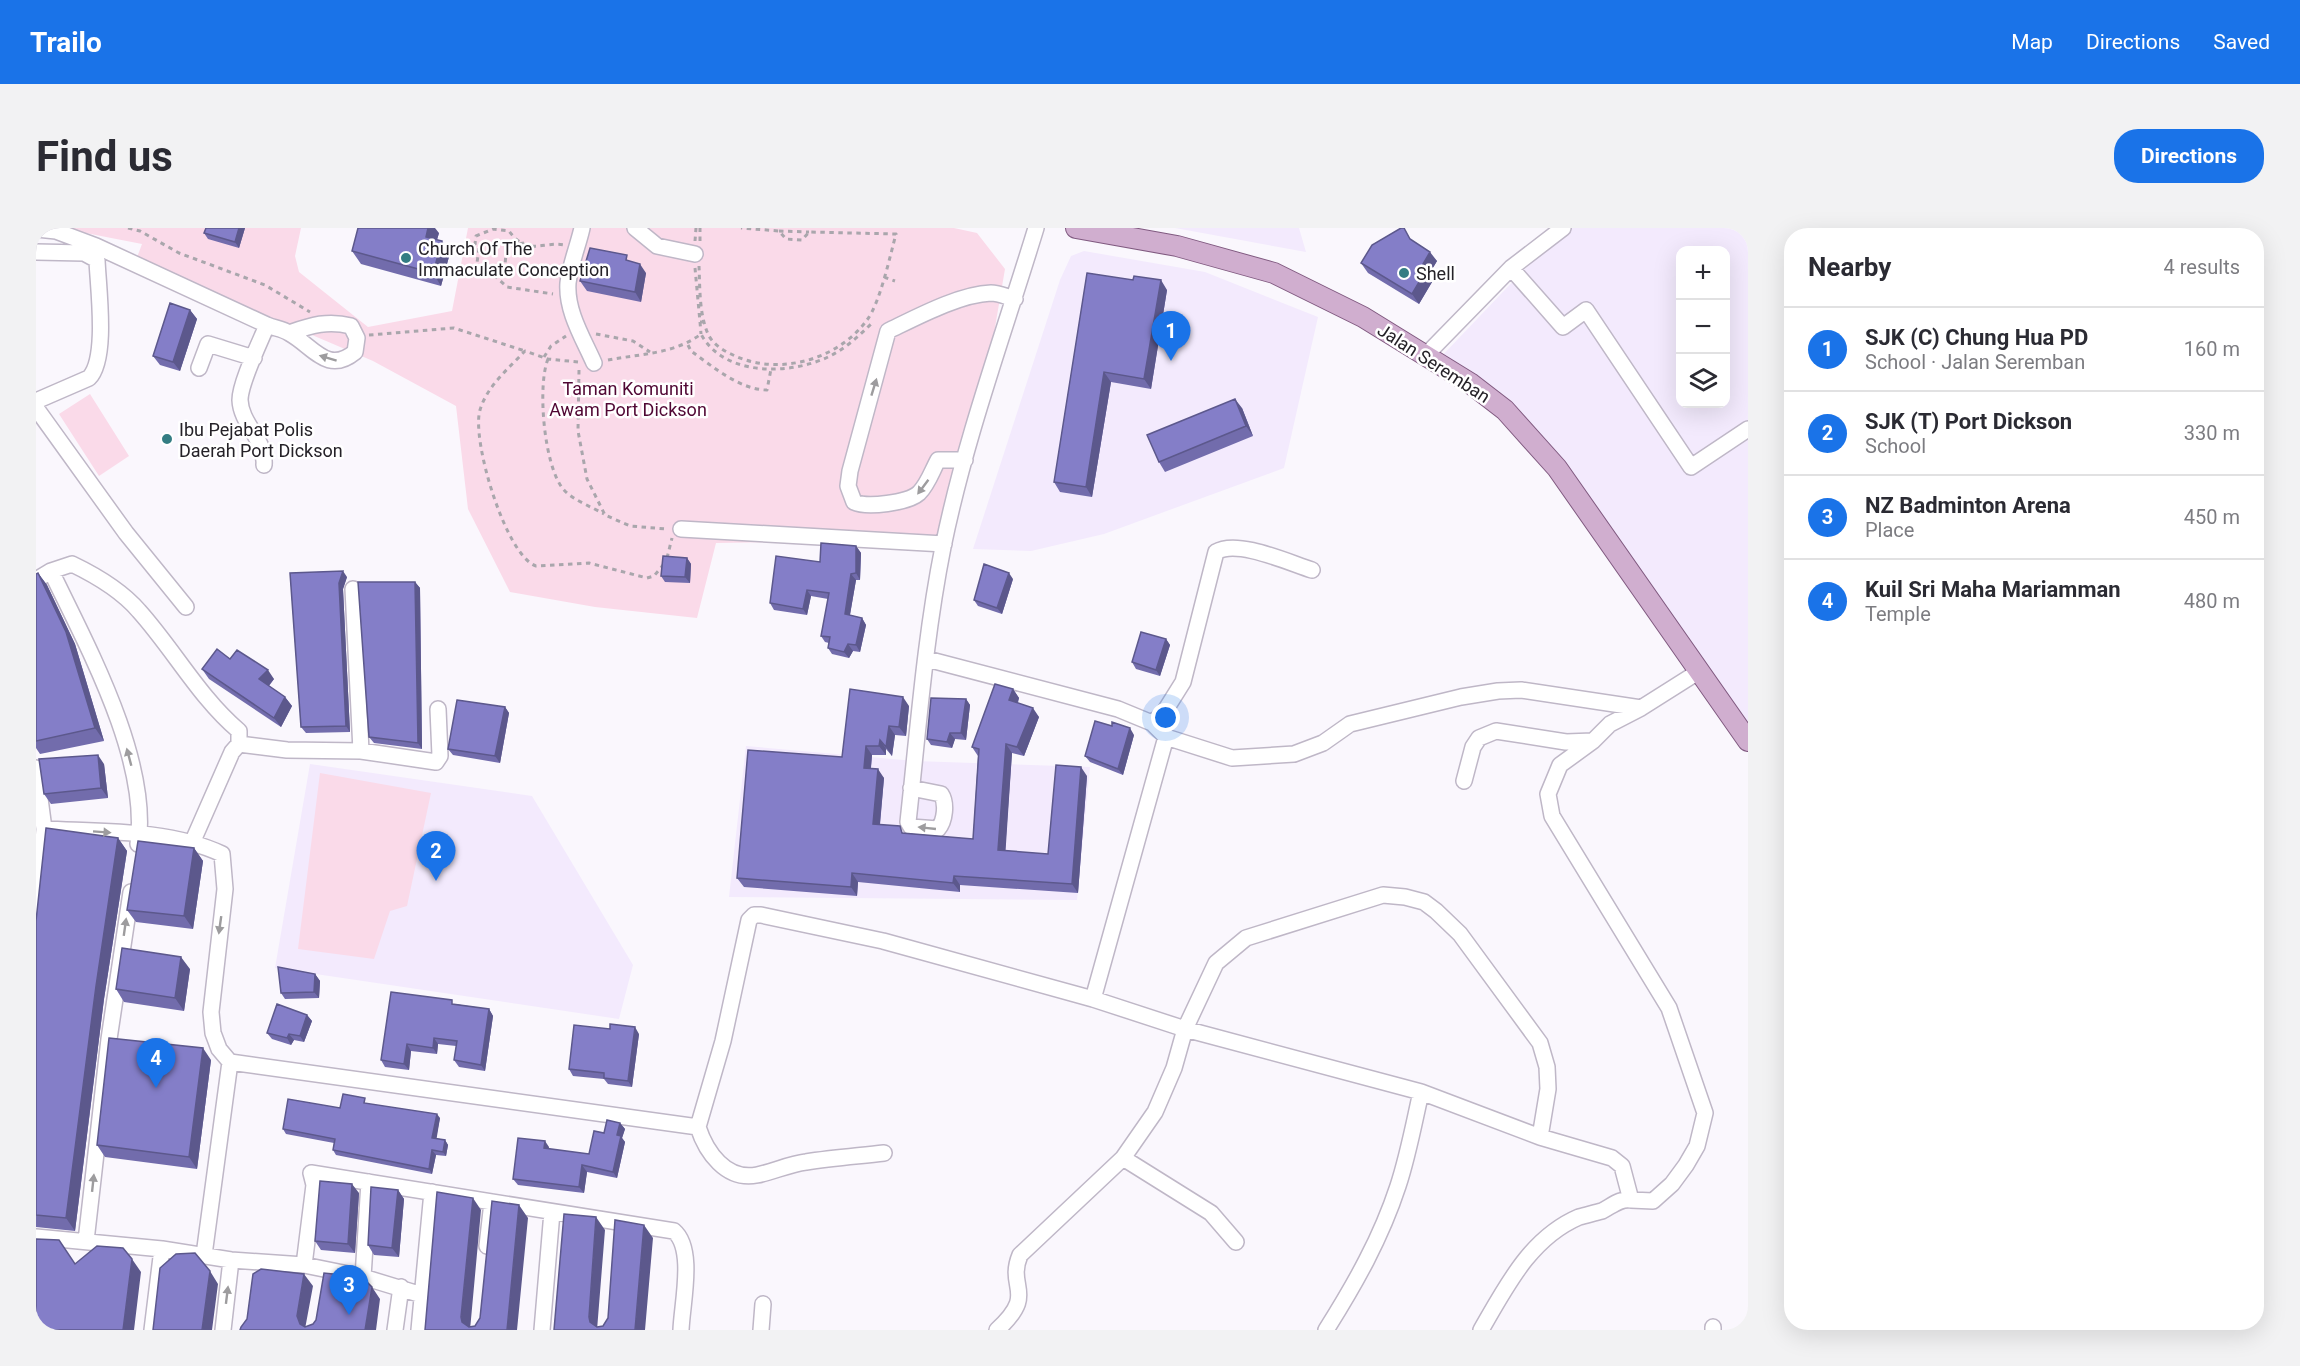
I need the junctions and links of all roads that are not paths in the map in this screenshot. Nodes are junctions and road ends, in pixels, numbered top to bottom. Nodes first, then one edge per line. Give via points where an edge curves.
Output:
1 (582, 228) edge
2 (635, 228) edge
3 (1036, 228) edge
4 (1076, 228) edge
5 (1563, 228) edge
6 (36, 229) edge
7 (36, 252) edge
8 (697, 260) road end
9 (1512, 268) junction
10 (1015, 298) junction
11 (267, 325) junction
12 (290, 333) junction
13 (1426, 355) junction
14 (254, 358) junction
15 (587, 362) road end
16 (199, 368) dead end
17 (36, 400) edge
18 (36, 408) edge
19 (1748, 429) edge
20 (965, 460) junction
21 (264, 465) dead end
22 (681, 529) dead end
23 (944, 544) junction
24 (1312, 570) dead end
25 (51, 571) junction
26 (36, 580) edge
27 (353, 589) dead end
28 (186, 607) dead end
29 (927, 659) junction
30 (1698, 672) junction
31 (1641, 708) junction
32 (438, 710) dead end
33 (1152, 723) junction
34 (1166, 737) junction
35 (1593, 741) junction
36 (1748, 741) edge
37 (239, 744) junction
38 (361, 751) junction
39 (36, 768) edge
40 (1464, 781) dead end
41 (911, 788) dead end
42 (44, 829) junction
43 (139, 835) junction
44 (192, 843) junction
45 (136, 857) edge
46 (132, 880) edge
47 (36, 925) edge
48 (1093, 999) junction
49 (1185, 1029) junction
50 (230, 1062) junction
51 (1421, 1092) junction
52 (698, 1127) junction
53 (1540, 1137) junction
54 (884, 1153) dead end
55 (1122, 1158) junction
56 (369, 1182) junction
57 (432, 1192) junction
58 (1631, 1200) junction
59 (492, 1202) junction
60 (552, 1212) junction
61 (36, 1237) edge
62 (86, 1241) junction
63 (1236, 1242) dead end
64 (162, 1249) junction
65 (204, 1255) junction
66 (231, 1260) junction
67 (486, 1260) edge
68 (304, 1265) junction
69 (326, 1269) junction
70 (363, 1276) junction
71 (400, 1287) junction
72 (322, 1289) edge
73 (422, 1295) junction
74 (764, 1304) dead end
75 (152, 1330) edge
76 (223, 1330) edge
77 (395, 1330) edge
78 (419, 1330) edge
79 (542, 1330) edge
80 (681, 1330) edge
81 (761, 1330) edge
82 (997, 1330) edge
83 (1326, 1330) edge
84 (1481, 1330) edge

1 - 15 street via 568,282 570,309
2 - 8 street via 657,246
3 - 10 street
4 - 13 main road, Jalan Seremban via 1177,246 1274,273 1363,317
5 - 9 street
6 - 11 street via 56,231 96,246
7 - 17 street via 84,253 97,260 100,346 95,372 89,378
9 - 13 street
9 - 19 street via 1563,327 1586,310 1691,467
10 - 20 street
20 -> 10 street via 938,460 916,495 887,503 865,507 854,502 848,486 888,331 979,295 993,293
11 - 12 street
11 - 14 street
12 -> 12 street via 317,323 351,326 357,338 355,352 334,362 319,356
13 - 30 main road, Jalan Seremban via 1470,383 1541,448
14 - 16 street via 208,344
14 - 21 street via 240,399 243,412 261,442
18 - 28 street via 126,533
20 - 23 street
22 - 23 street
23 - 29 street
24 - 33 street via 1248,550 1225,546 1216,552 1183,682 1163,714
25 - 26 street
25 - 37 street via 72,564 110,584 139,610 197,688 239,730
43 -> 25 street via 141,823 126,747 102,678
27 - 38 street
29 - 33 street via 1118,709
29 - 41 street
30 - 31 street
30 - 36 main road, Jalan Seremban
31 - 34 street via 1521,690 1461,697 1350,724 1323,743 1294,754 1232,758
31 - 35 street via 1610,724
32 - 38 street via 440,756 436,762
33 - 34 street
34 - 48 street
35 - 40 street via 1566,742 1496,731 1479,738 1473,747
35 - 58 street via 1556,772 1548,794 1552,816 1669,1008 1705,1113 1697,1146 1672,1184 1653,1201
37 - 38 street via 287,750
37 - 44 street
39 - 42 street
42 -> 43 street
42 - 47 street
43 - 44 street
43 - 45 street
44 -> 50 street via 222,854 225,870 211,1012 213,1049
62 -> 46 street
48 - 49 street
48 - 52 street via 883,940 753,915
49 - 51 street
49 - 53 street via 1216,963 1246,938 1383,895 1424,902 1460,934 1540,1043 1548,1089
49 - 55 street via 1155,1112
50 - 52 street
50 - 65 street
51 - 53 street
51 - 83 street via 1398,1186 1378,1239
52 - 54 street via 704,1146 724,1168 754,1176 803,1162
53 - 58 street via 1612,1158 1622,1166
55 - 63 street via 1211,1213
55 - 82 street via 1020,1255 1016,1265 1018,1304
56 - 57 street
56 - 68 street via 311,1173 314,1185
56 - 70 street
57 - 59 street
57 - 73 street
58 - 84 street via 1624,1199 1578,1218 1545,1238 1529,1253
59 - 60 street
59 - 67 street
60 - 79 street
60 - 80 street via 615,1227 674,1231 682,1238 686,1251
61 - 62 street
62 - 64 street
64 - 65 street
64 - 75 street
65 - 66 street
66 - 68 street via 254,1268
76 -> 66 street
68 - 69 street
69 - 70 street
69 - 72 street
70 - 71 street
71 - 73 street
71 - 77 street
73 - 78 street
74 - 81 street

